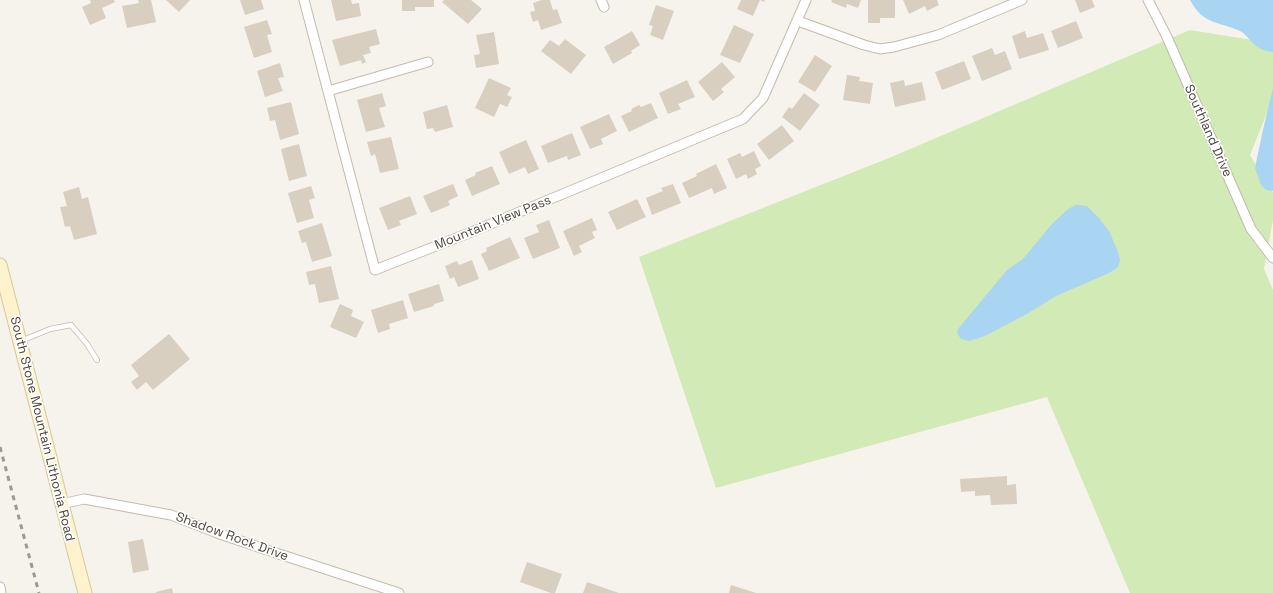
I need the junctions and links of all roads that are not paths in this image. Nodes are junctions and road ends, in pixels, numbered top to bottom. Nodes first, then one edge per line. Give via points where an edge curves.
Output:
1 (304, 0) edge
2 (806, 0) edge
3 (1022, 0) edge
4 (1148, 0) edge
5 (798, 21) junction
6 (428, 62) dead end
7 (328, 91) junction
8 (1273, 258) edge
9 (0, 265) edge
10 (20, 342) junction
11 (97, 360) dead end
12 (61, 504) junction
13 (0, 587) edge
14 (2, 593) edge
15 (85, 593) edge
16 (399, 593) edge

1 - 7 street, Mountain View Pass
2 - 5 street, Mountain View Pass
3 - 5 street via 938,35 880,49
4 - 8 street, Southland Drive via 1167,37 1251,229
5 - 7 street, Mountain View Pass via 763,98 743,119 375,270
6 - 7 street
9 - 10 main road, South Stone Mountain Lithonia Road
10 - 11 lane via 50,329 71,324 88,344
10 - 12 main road, South Stone Mountain Lithonia Road
12 - 15 main road, South Stone Mountain Lithonia Road
12 - 16 street, Shadow Rock Drive via 84,499 171,515
13 - 14 street

